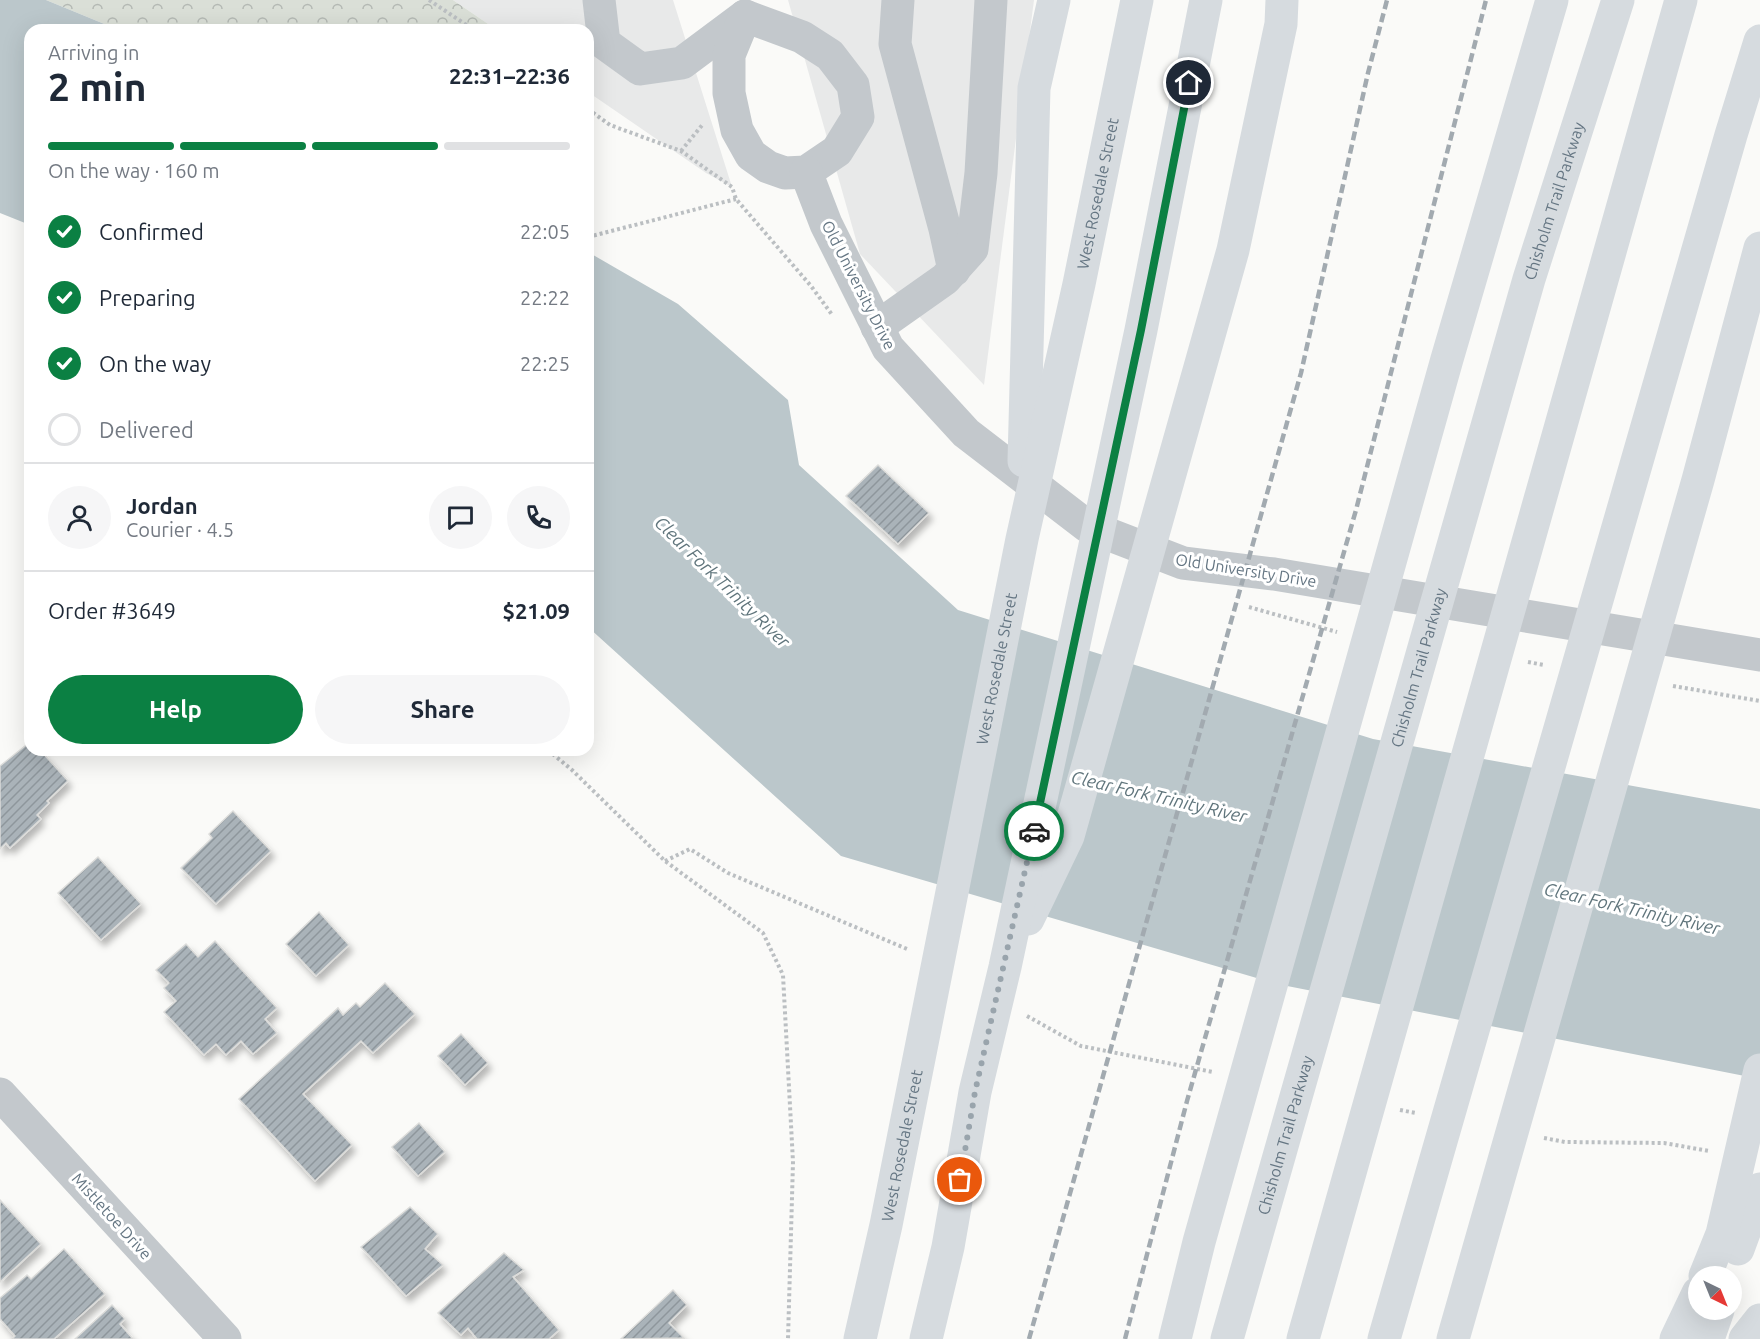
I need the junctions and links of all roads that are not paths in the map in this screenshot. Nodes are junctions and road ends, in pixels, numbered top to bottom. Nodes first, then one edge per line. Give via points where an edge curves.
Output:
1 (599, 0) edge
2 (898, 0) edge
3 (991, 0) edge
4 (1054, 0) edge
5 (1137, 0) edge
6 (1206, 0) edge
7 (1552, 0) edge
8 (1618, 0) edge
9 (1681, 0) edge
10 (743, 8) edge
11 (1282, 12) edge
12 (1760, 41) edge
13 (806, 172) junction
14 (1760, 248) edge
15 (954, 270) junction
16 (877, 327) junction
17 (1022, 539) junction
18 (1760, 655) edge
19 (1005, 967) junction
20 (1760, 1070) edge
21 (6, 1111) edge
22 (1746, 1191) edge
23 (1709, 1266) edge
24 (1732, 1266) edge
25 (1688, 1314) edge
26 (1715, 1320) edge
27 (1760, 1320) edge
28 (1456, 1328) edge
29 (225, 1339) edge
30 (860, 1339) edge
31 (926, 1339) edge
32 (1175, 1339) edge
33 (1227, 1339) edge
34 (1303, 1339) edge
35 (1384, 1339) edge
36 (1676, 1339) edge
37 (1708, 1339) edge
38 (1745, 1339) edge

1 - 10 street via 604,43 640,69 682,63
2 - 15 street via 895,44
3 - 15 street via 981,173 972,249
4 - 17 main road via 1034,88
5 - 17 main road, West Rosedale Street
6 - 19 main road via 1139,341
7 - 32 main road via 1447,358
8 - 33 main road, Chisholm Trail Parkway via 1529,279
9 - 34 main road
10 - 13 street via 729,56 729,93 737,130 751,155 768,167
10 - 13 street via 830,55 853,85 858,117 837,151
11 - 19 main road via 1233,250 1068,836
12 - 35 main road
13 - 16 street, Old University Drive via 826,224
14 - 28 main road via 1698,480
15 - 16 street
16 - 18 street, Old University Drive via 888,348 975,440 1087,526 1183,562
17 - 30 main road, West Rosedale Street
19 - 31 main road via 975,1092 948,1246
20 - 22 main road
21 - 29 street, Mistletoe Drive
22 - 23 main road
22 - 24 main road via 1744,1228
25 - 36 main road
26 - 37 main road
27 - 38 main road

